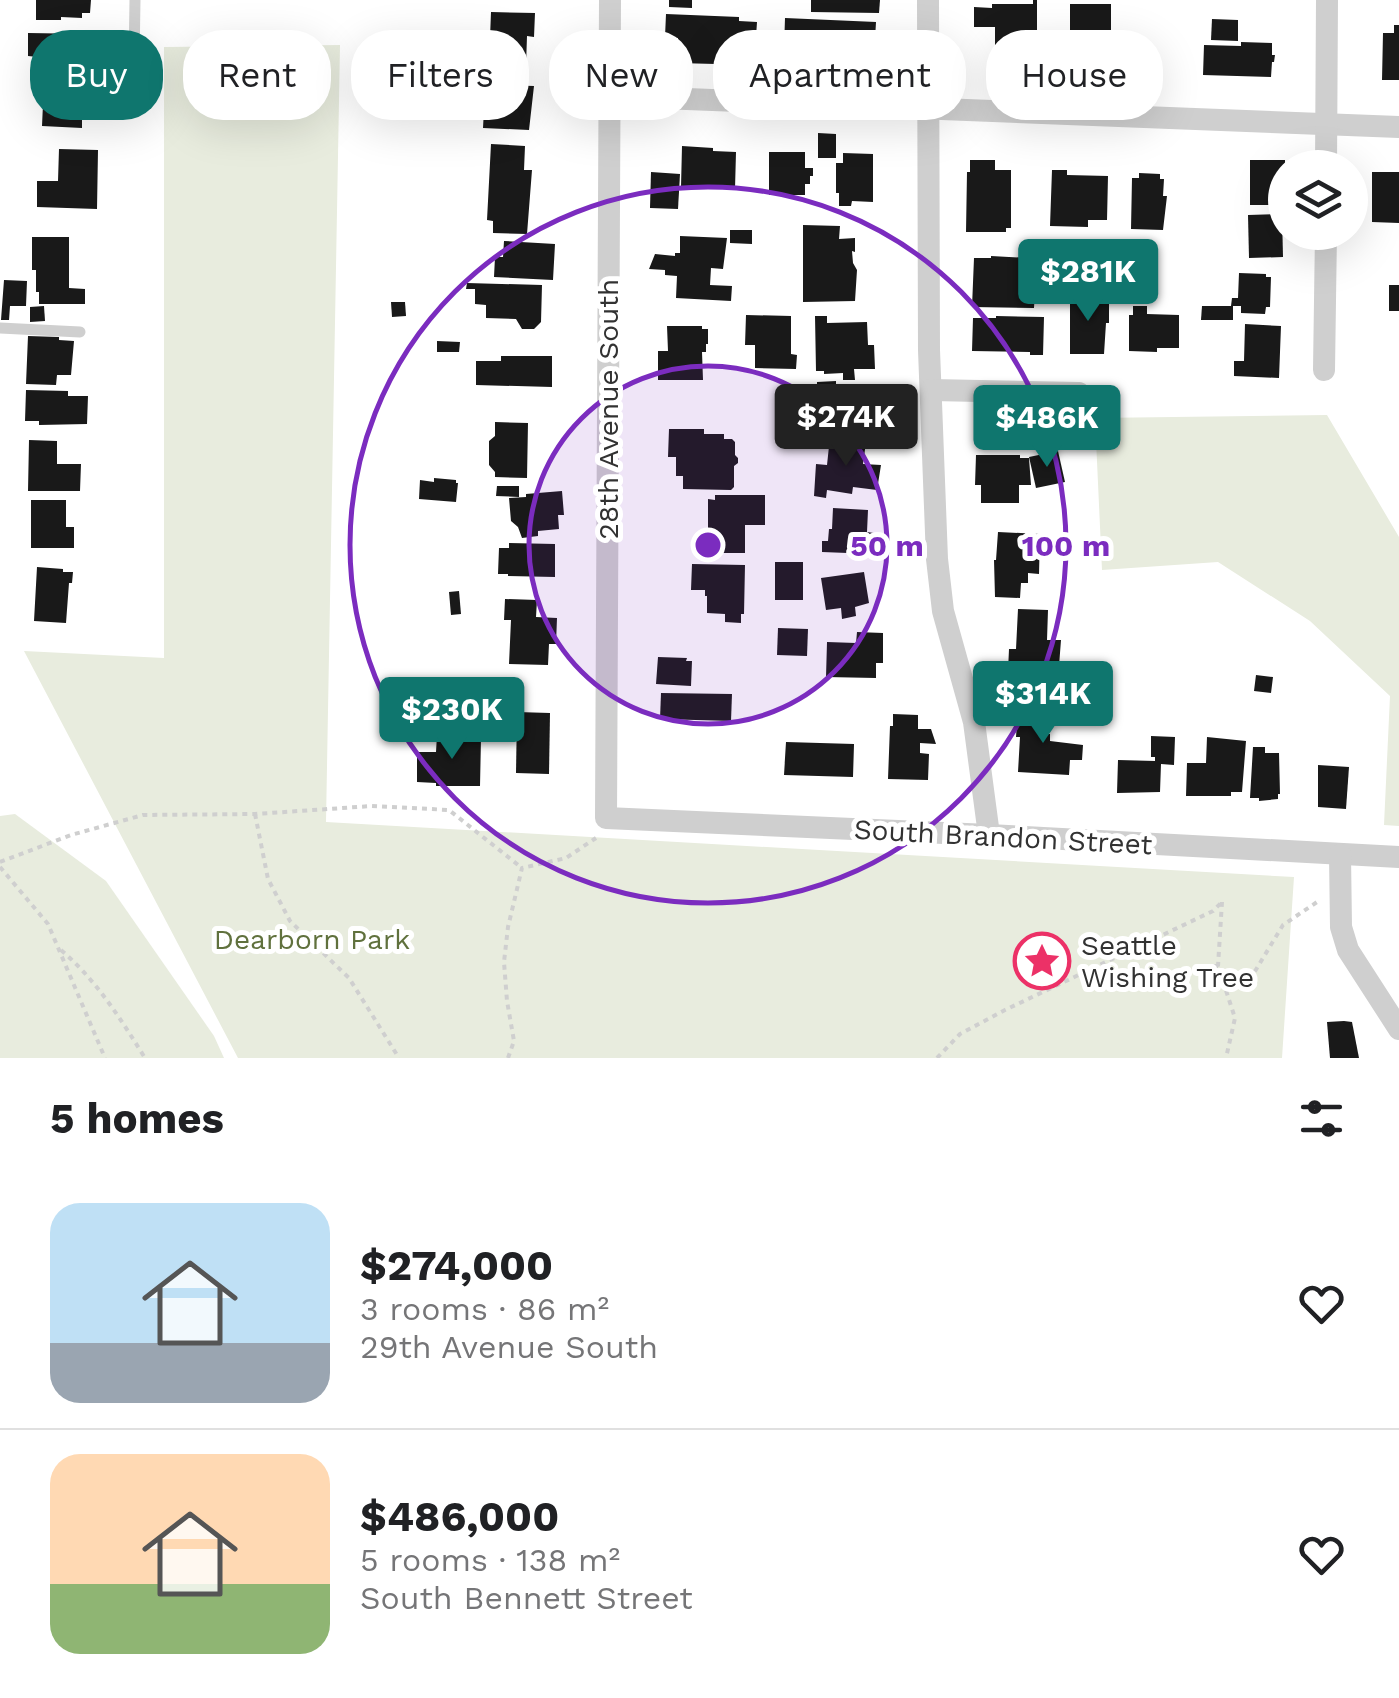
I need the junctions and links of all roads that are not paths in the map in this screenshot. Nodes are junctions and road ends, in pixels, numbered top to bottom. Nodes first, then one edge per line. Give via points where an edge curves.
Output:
1 (135, 0) edge
2 (610, 0) edge
3 (928, 0) edge
4 (1327, 0) edge
5 (135, 30) edge
6 (610, 30) edge
7 (928, 30) edge
8 (966, 110) edge
9 (609, 120) edge
10 (929, 120) edge
11 (1326, 125) junction
12 (1399, 127) edge
13 (1326, 150) edge
14 (1326, 250) edge
15 (0, 328) edge
16 (80, 332) dead end
17 (1324, 370) dead end
18 (930, 390) junction
19 (1079, 393) dead end
20 (615, 819) joint
21 (989, 835) junction
22 (1340, 855) junction
23 (1399, 857) edge
24 (1399, 1029) edge

1 - 5 lane
2 - 6 street, 28th Avenue South
3 - 7 street
4 - 11 street
8 - 11 street
9 - 20 street, 28th Avenue South
10 - 18 street
11 - 12 street
11 - 13 street
14 - 17 street
15 - 16 lane
18 - 19 street
18 - 21 street via 943,610 974,722
20 - 21 street, South Brandon Street
21 - 22 street, South Brandon Street
22 - 23 street, South Brandon Street
22 - 24 street via 1341,927 1348,950

